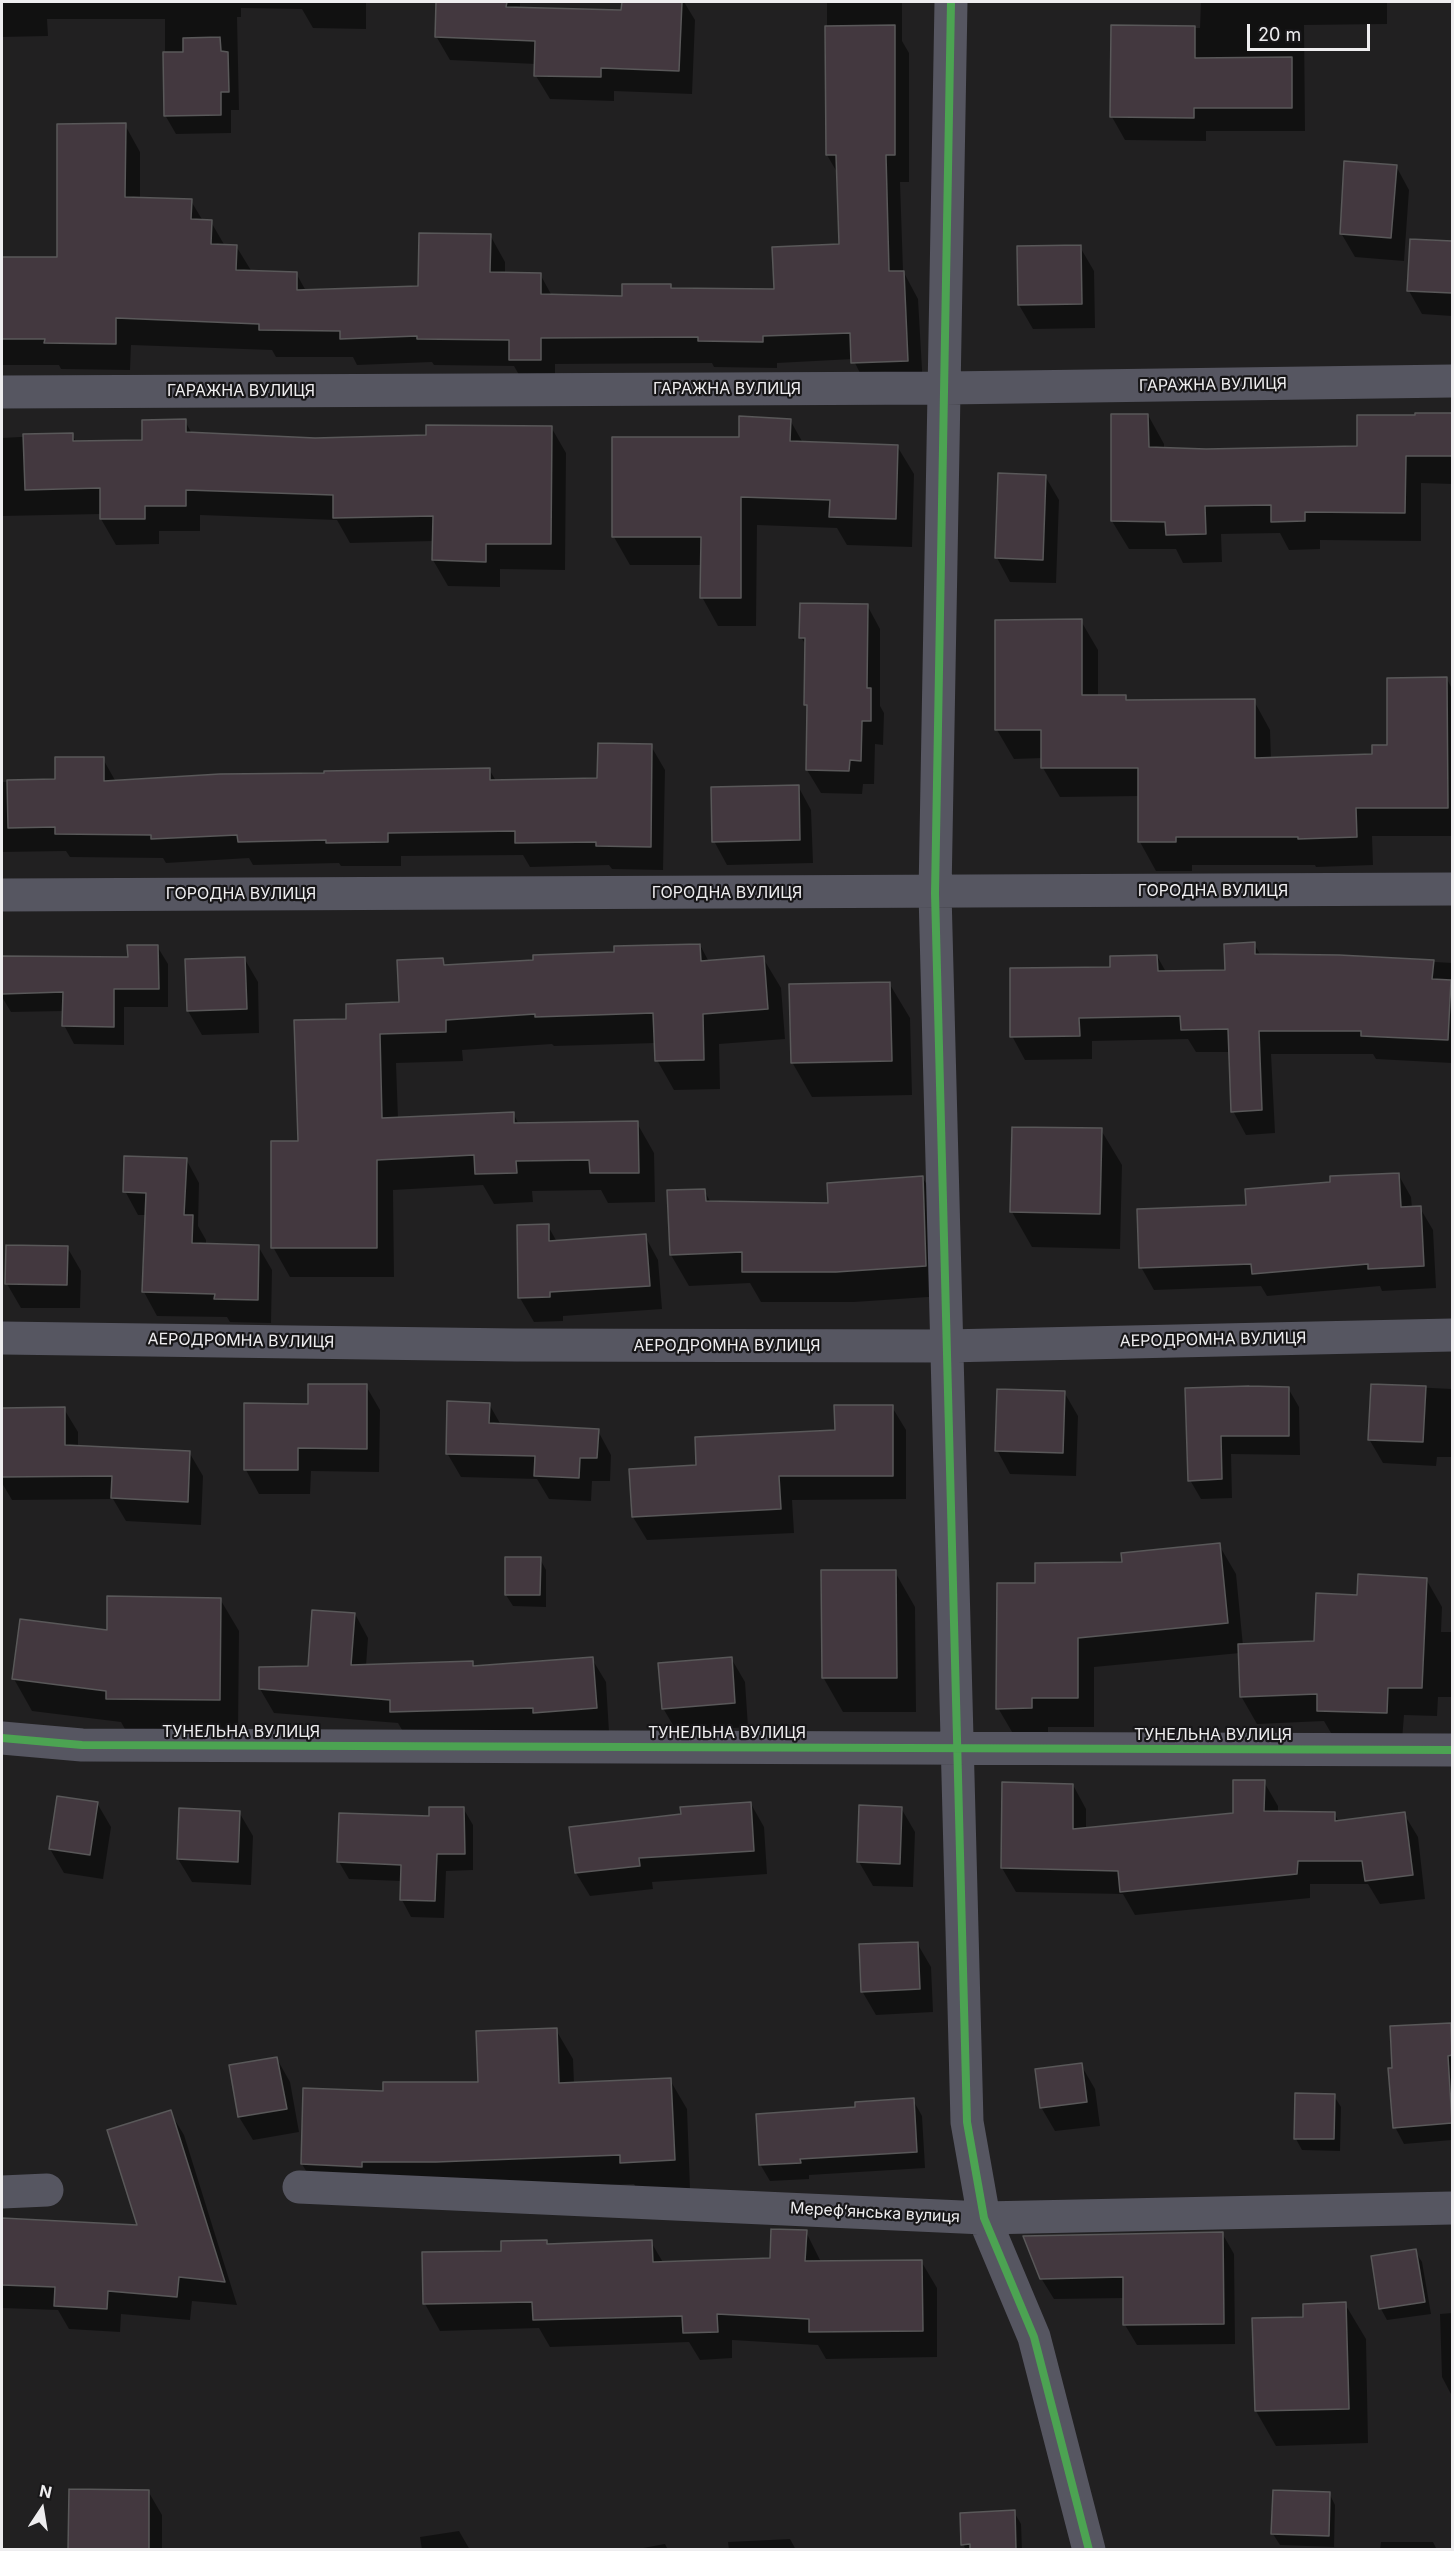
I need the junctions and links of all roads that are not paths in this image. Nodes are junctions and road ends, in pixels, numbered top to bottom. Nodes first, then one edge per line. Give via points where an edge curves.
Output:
1 (951, 2) edge
2 (1452, 381) edge
3 (946, 388) junction
4 (2, 392) edge
5 (1452, 889) edge
6 (935, 893) junction
7 (2, 895) edge
8 (1452, 1335) edge
9 (2, 1338) edge
10 (946, 1346) junction
11 (2, 1738) edge
12 (956, 1747) junction
13 (1452, 1750) edge
14 (299, 2187) dead end
15 (47, 2190) dead end
16 (2, 2192) edge
17 (1452, 2208) edge
18 (984, 2218) junction
19 (1089, 2550) edge

1 - 3 street
2 - 3 street, ГАРАЖНА ВУЛИЦЯ
3 - 4 street, ГАРАЖНА ВУЛИЦЯ
3 - 6 street
5 - 6 street, ГОРОДНА ВУЛИЦЯ
6 - 7 street, ГОРОДНА ВУЛИЦЯ
6 - 10 street
8 - 10 street, АЕРОДРОМНА ВУЛИЦЯ
9 - 10 street, АЕРОДРОМНА ВУЛИЦЯ
10 - 12 street
11 - 12 street, ТУНЕЛЬНА ВУЛИЦЯ via 82,1745
12 - 13 street, ТУНЕЛЬНА ВУЛИЦЯ
12 - 18 street via 967,2122
14 - 18 street, Мерефʼянська вулиця
15 - 16 street
17 - 18 street, Мерефʼянська вулиця
18 - 19 street via 1034,2337

